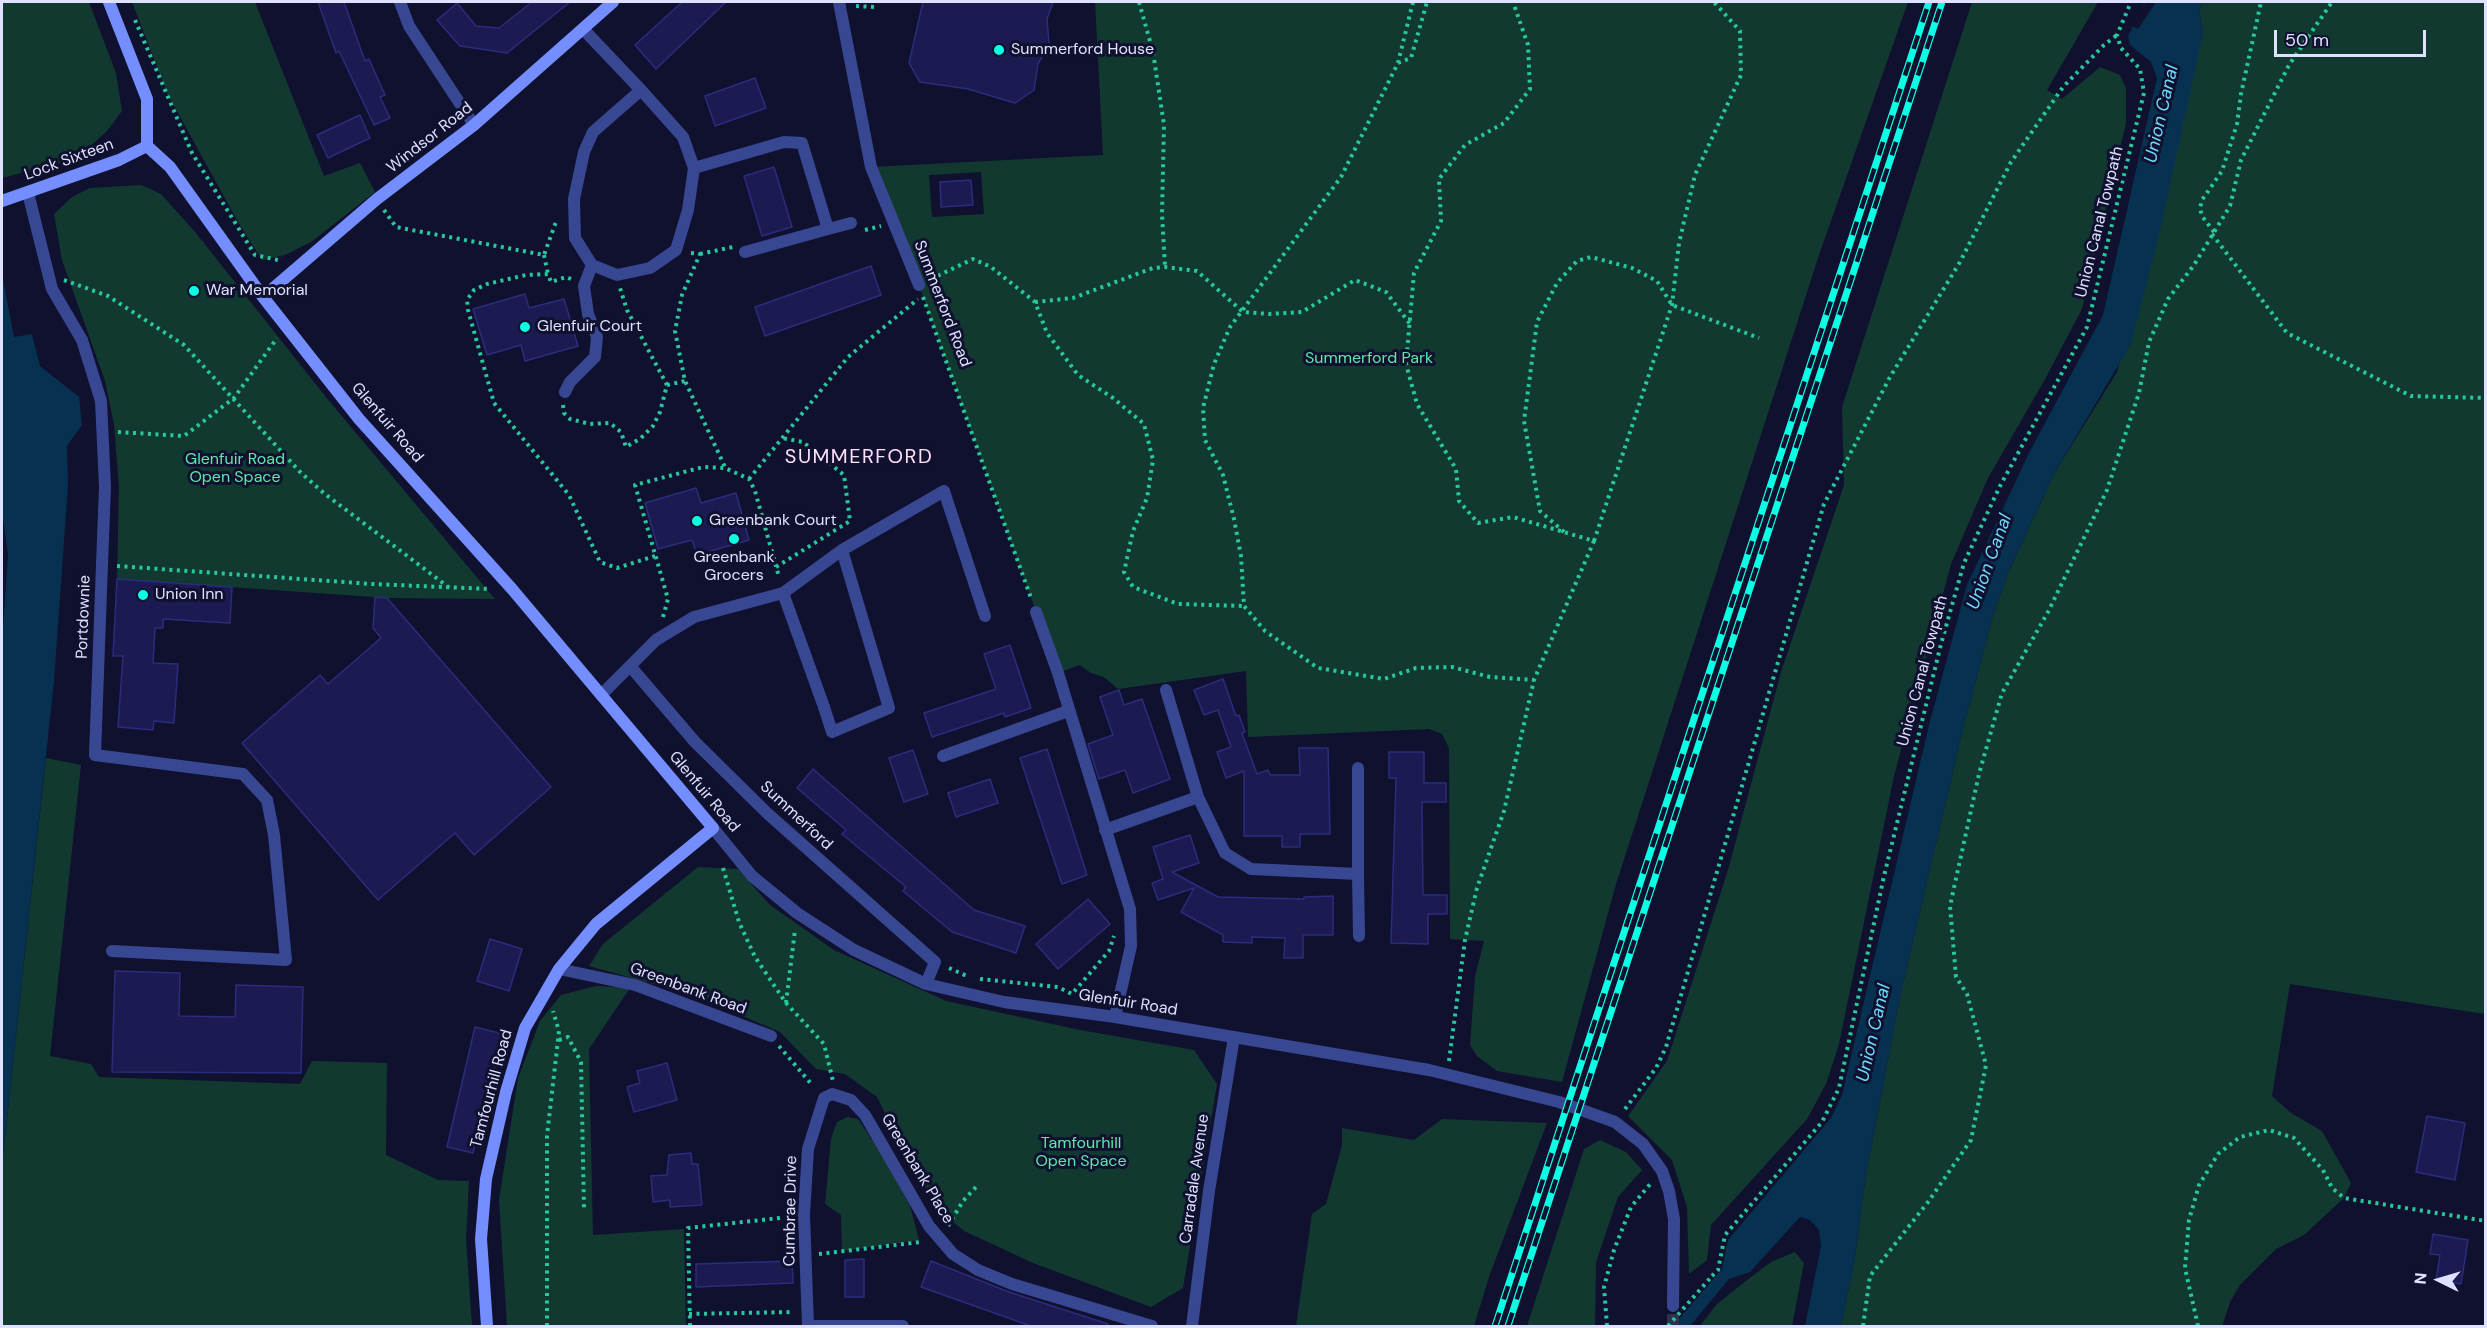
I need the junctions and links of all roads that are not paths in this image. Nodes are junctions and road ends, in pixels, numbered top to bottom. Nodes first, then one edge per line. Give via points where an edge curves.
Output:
1 (109, 2) edge
2 (400, 2) edge
3 (613, 2) edge
4 (840, 4) edge
5 (584, 30) junction
6 (641, 90) junction
7 (474, 125) junction
8 (147, 146) junction
9 (694, 168) junction
10 (28, 193) junction
11 (3, 200) edge
12 (851, 223) road end
13 (828, 229) junction
14 (745, 252) road end
15 (592, 265) junction
16 (921, 291) road end
17 (263, 297) junction
18 (565, 392) road end
19 (842, 550) junction
20 (783, 593) junction
21 (1036, 612) road end
22 (985, 616) dead end
23 (630, 666) junction
24 (1166, 690) dead end
25 (601, 695) junction
26 (1068, 711) junction
27 (943, 756) dead end
28 (1358, 768) dead end
29 (1198, 797) junction
30 (713, 828) junction
31 (1105, 830) junction
32 (1358, 874) junction
33 (1359, 936) dead end
34 (112, 951) dead end
35 (559, 969) junction
36 (926, 984) junction
37 (1115, 1017) junction
38 (771, 1036) road end
39 (1234, 1037) junction
40 (828, 1096) joint
41 (1673, 1306) tunnel mouth
42 (487, 1326) edge
43 (808, 1326) edge
44 (903, 1326) edge
45 (1152, 1326) edge
46 (1192, 1326) edge

1 - 8 main road via 147,99
2 - 7 street via 409,26
3 - 5 main road, Windsor Road
4 - 16 street, Summerford Road via 871,167
5 - 6 street
5 - 7 main road, Windsor Road
6 - 9 street via 683,137
6 - 15 street via 593,132 584,152 574,200 575,238
7 - 17 main road, Windsor Road via 377,199
8 - 10 main road, Lock Sixteen
8 - 17 main road, Glenfuir Road via 170,167
9 - 13 street via 784,142 802,143
9 - 15 street via 688,210 676,250 651,268 617,276
10 - 11 main road, Lock Sixteen
10 - 34 street, Portdownie via 50,280 82,340 101,401 105,487 95,755 243,774 267,800 286,960
12 - 13 street
13 - 14 street
15 - 18 street via 584,286 597,338 595,357
17 - 25 main road, Glenfuir Road via 359,419
19 - 20 street
19 - 20 street via 889,708 832,732
19 - 22 street via 944,491
20 - 23 street via 694,617 656,640
21 - 26 street
23 - 25 street
23 - 36 street, Summerford via 695,742 767,813 935,962
24 - 29 street
25 - 30 main road, Glenfuir Road
26 - 27 street
26 - 31 street
28 - 32 street
29 - 31 street
29 - 32 street via 1225,853 1251,869
30 - 35 main road, Tamfourhill Road via 596,924
30 - 36 street, Glenfuir Road via 752,876 797,913 854,950
31 - 37 street via 1130,909 1131,946
32 - 33 street
35 - 38 street, Greenbank Road via 635,985
35 - 42 main road, Tamfourhill Road via 525,1028 486,1179 481,1239
36 - 37 street, Glenfuir Road via 1004,1002
37 - 39 street, Glenfuir Road
39 - 41 street, Glenfuir Road via 1446,1073 1559,1102 1615,1122 1643,1144 1662,1171 1669,1191 1674,1219
39 - 46 street, Carradale Avenue
40 - 43 street, Cumbrae Drive via 808,1149 804,1215
40 - 45 street, Greenbank Place via 851,1100 866,1115 929,1226 953,1254 1012,1284
43 - 44 street

